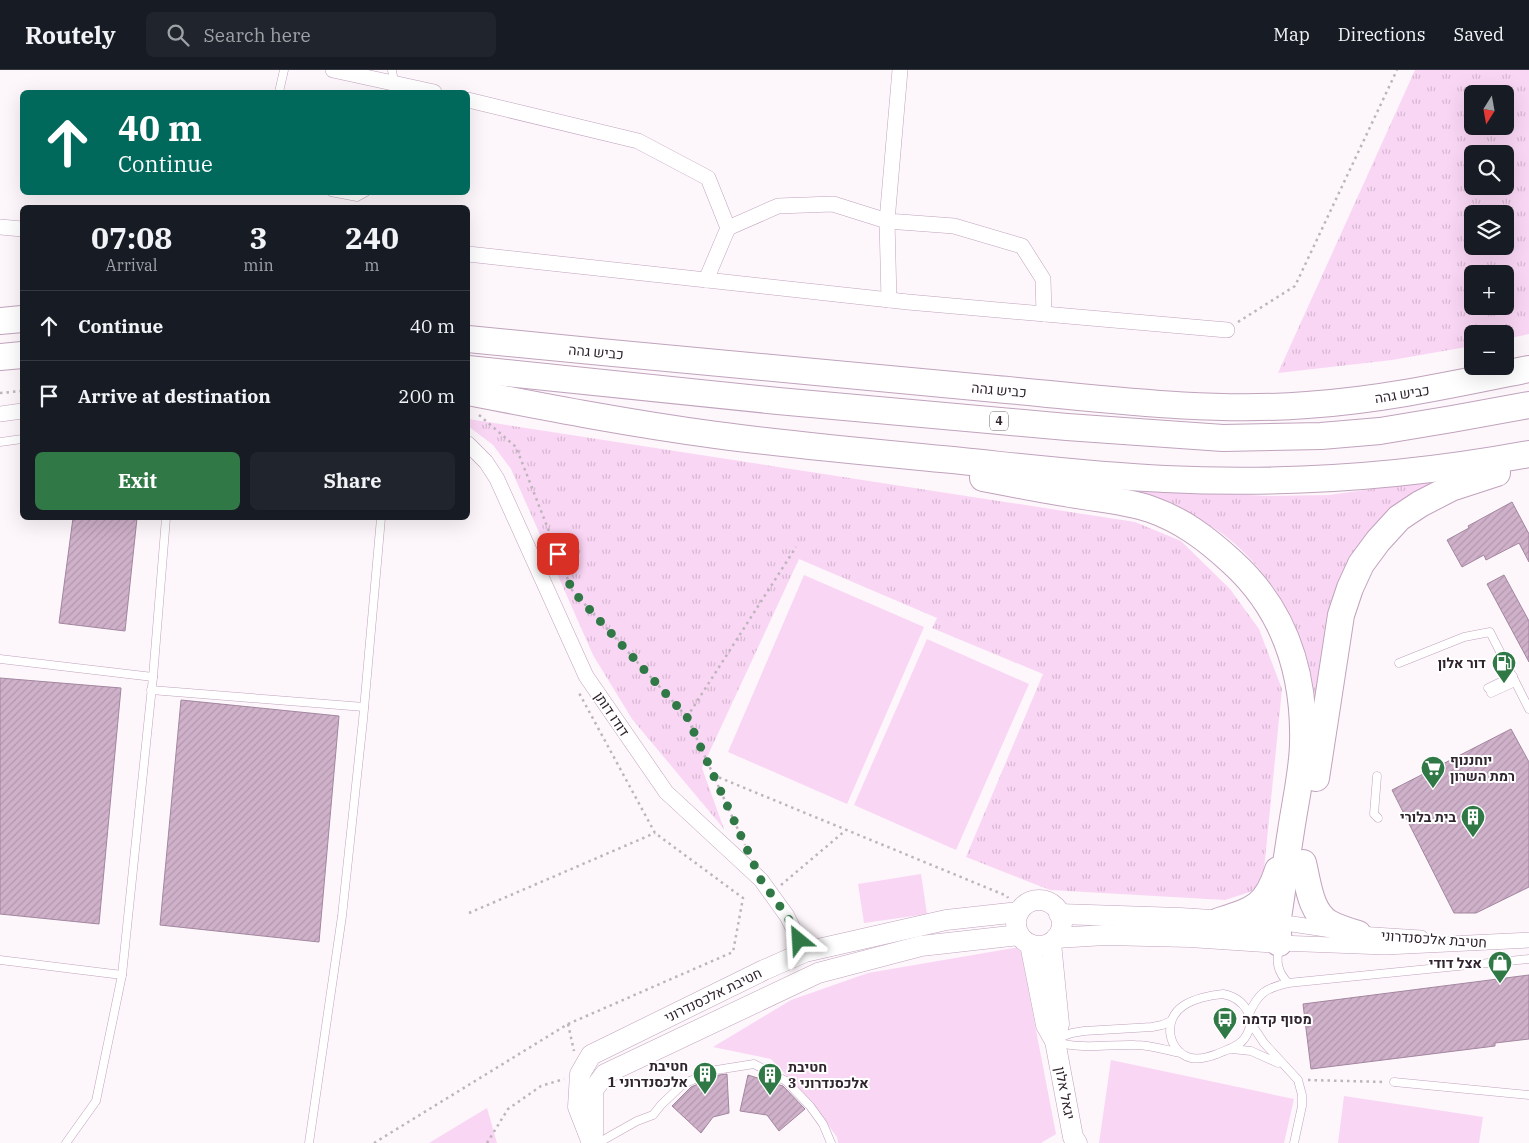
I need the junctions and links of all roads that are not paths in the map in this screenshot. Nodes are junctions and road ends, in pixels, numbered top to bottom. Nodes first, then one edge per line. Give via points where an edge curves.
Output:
1 (284, 70) edge
2 (333, 70) edge
3 (900, 70) edge
4 (393, 82) edge
5 (282, 90) edge
6 (426, 90) edge
7 (470, 100) edge
8 (347, 195) edge
9 (361, 195) edge
10 (887, 221) junction
11 (0, 227) edge
12 (728, 228) junction
13 (20, 229) edge
14 (470, 254) edge
15 (706, 280) junction
16 (889, 300) junction
17 (1044, 314) junction
18 (20, 319) edge
19 (0, 321) edge
20 (1226, 330) road end
21 (470, 339) edge
22 (20, 355) edge
23 (0, 357) edge
24 (1529, 360) edge
25 (470, 369) edge
26 (1529, 369) edge
27 (1422, 391) junction
28 (472, 402) edge
29 (1529, 405) edge
30 (20, 411) edge
31 (0, 414) edge
32 (20, 439) edge
33 (0, 442) edge
34 (779, 443) junction
35 (470, 446) edge
36 (1529, 454) edge
37 (1529, 464) edge
38 (166, 520) edge
39 (381, 520) edge
40 (0, 659) edge
41 (1398, 663) dead end
42 (153, 677) junction
43 (1514, 679) junction
44 (151, 690) junction
45 (1490, 691) dead end
46 (364, 707) junction
47 (1529, 709) edge
48 (1377, 776) dead end
49 (1378, 818) dead end
50 (1291, 831) junction
51 (1303, 863) junction
52 (1013, 904) junction
53 (1059, 914) junction
54 (1219, 921) junction
55 (1283, 930) junction
56 (1358, 934) junction
57 (1024, 940) junction
58 (1054, 940) junction
59 (1529, 940) edge
60 (1494, 942) junction
61 (805, 952) junction
62 (1529, 959) edge
63 (0, 960) edge
64 (122, 975) junction
65 (1288, 983) junction
66 (1249, 1018) junction
67 (1171, 1021) junction
68 (1055, 1041) junction
69 (1231, 1048) junction
70 (1182, 1054) junction
71 (1290, 1070) junction
72 (1394, 1082) road end
73 (1529, 1094) edge
74 (66, 1143) edge
75 (309, 1143) edge
76 (592, 1143) edge
77 (598, 1143) edge
78 (831, 1143) edge
79 (1078, 1143) edge
80 (1294, 1143) edge

1 - 5 lane
2 - 4 street
3 - 10 street
4 - 6 street
7 - 12 street via 638,141 708,178
8 - 9 lane
10 - 12 street via 833,204 778,206
10 - 16 street
10 - 17 street via 954,226 1022,246 1043,278
11 - 13 street
12 - 15 street
14 - 15 street
15 - 16 street
16 - 17 street
17 - 20 street
18 - 19 highway
21 - 27 highway, כביש גהה via 1228,408 1313,405
22 - 23 highway
24 - 27 highway
25 - 29 highway, 4 via 778,401 1223,438 1380,431
26 - 27 highway, כביש גהה
28 - 34 highway
30 - 31 street
32 - 33 lane
34 - 36 highway via 1116,476 1220,480 1333,478 1462,466
34 - 50 highway via 1120,502 1149,509 1197,532 1242,571 1263,595 1291,650 1298,674 1303,746
35 - 61 street, דודו דותן via 497,479 586,676 666,792 761,880 787,916
37 - 51 highway via 1451,488 1420,504 1399,518 1361,564 1341,615
38 - 42 lane
39 - 46 lane
40 - 42 lane
41 - 43 lane via 1464,637 1490,632
42 - 44 lane
43 - 45 lane
43 - 47 lane
44 - 46 lane
44 - 64 lane
46 - 75 lane via 342,916
48 - 49 lane via 1374,814
50 - 54 highway via 1266,898 1243,914
50 - 55 highway
51 - 55 highway
51 - 56 highway via 1314,906 1320,916
52 - 53 street via 1024,906 1039,900 1053,906
52 - 57 street via 1016,927
52 - 61 street, חטיבת אלכסנדרוני
53 - 54 street, חטיבת אלכסנדרוני
53 - 58 street via 1062,925
54 - 55 street, חטיבת אלכסנדרוני
55 - 56 street, חטיבת אלכסנדרוני
55 - 58 street, חטיבת אלכסנדרוני via 1181,937 1105,935
55 - 60 street, חטיבת אלכסנדרוני via 1384,947
55 - 65 lane via 1278,968
56 - 60 street, חטיבת אלכסנדרוני
57 - 58 street via 1044,946
57 - 68 street, יגאל אלון via 1046,1025
57 - 76 street, חטיבת אלכסנדרוני via 920,946 818,973 605,1074 593,1090
58 - 68 street, יגאל אלון via 1059,1024
59 - 60 street
61 - 76 street, חטיבת אלכסנדרוני via 591,1055 580,1074 578,1107
62 - 65 lane
63 - 64 lane
64 - 74 lane via 96,1100
65 - 66 lane via 1274,986 1257,997
66 - 67 lane via 1240,1000 1223,994 1182,1006
66 - 69 lane via 1245,1039
66 - 71 lane via 1264,1043
67 - 68 lane via 1152,1027 1072,1033
67 - 70 lane via 1171,1039
68 - 70 lane via 1085,1047 1147,1046
68 - 79 street, יגאל אלון via 1073,1137
69 - 70 lane via 1199,1059
69 - 71 lane via 1262,1054
71 - 80 lane via 1298,1080 1302,1095
72 - 73 lane
77 - 78 lane via 637,1120 653,1115 683,1084 716,1070 754,1064 786,1081 810,1106

